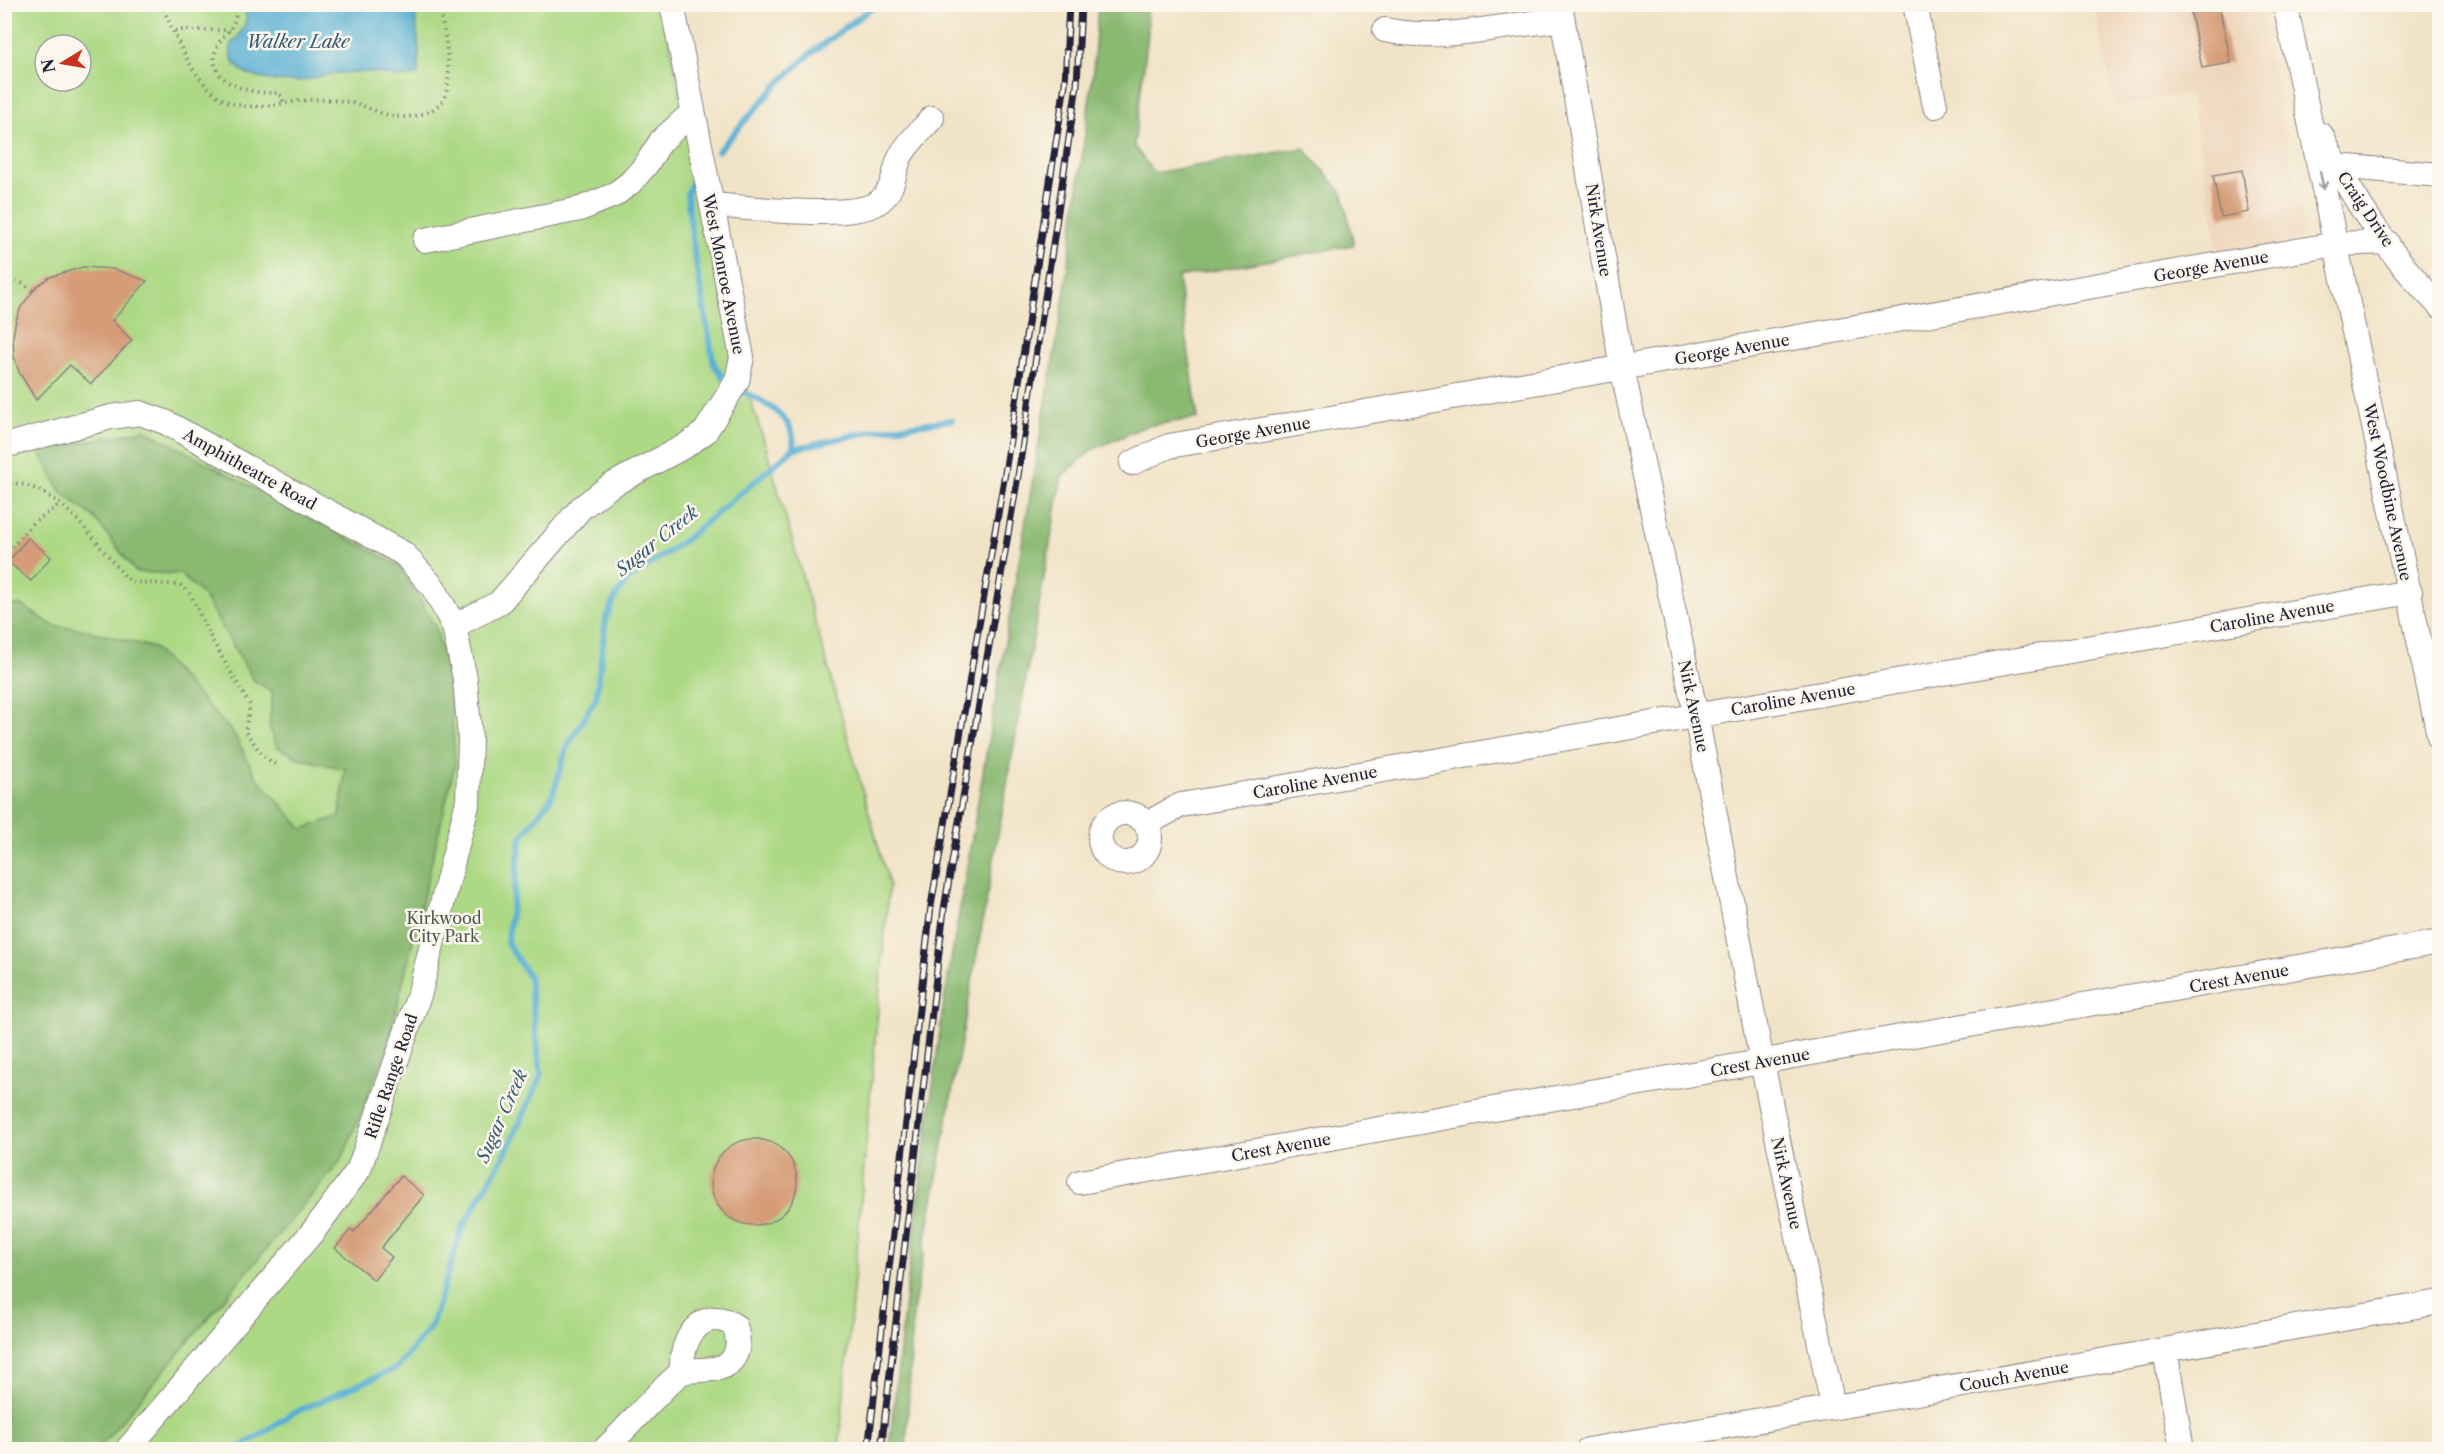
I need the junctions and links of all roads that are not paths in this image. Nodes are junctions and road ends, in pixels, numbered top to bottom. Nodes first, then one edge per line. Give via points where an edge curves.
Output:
1 (672, 4) edge
2 (1915, 4) edge
3 (2286, 4) edge
4 (1561, 12) edge
5 (1385, 30) dead end
6 (2306, 103) junction
7 (1935, 106) dead end
8 (693, 112) junction
9 (932, 118) dead end
10 (2337, 166) junction
11 (2439, 175) edge
12 (712, 205) junction
13 (425, 240) dead end
14 (2387, 242) junction
15 (2336, 244) junction
16 (2439, 306) edge
17 (1622, 368) junction
18 (4, 446) edge
19 (1131, 463) dead end
20 (2410, 592) junction
21 (454, 626) junction
22 (1696, 716) junction
23 (2439, 740) edge
24 (1146, 824) dead end
25 (2439, 942) edge
26 (1762, 1062) junction
27 (1080, 1182) dead end
28 (2439, 1302) edge
29 (2165, 1350) junction
30 (682, 1372) dead end
31 (1833, 1407) junction
32 (127, 1449) edge
33 (604, 1449) edge
34 (1588, 1449) edge
35 (2182, 1449) edge

1 - 8 street, West Monroe Avenue
2 - 7 street
3 - 6 street, West Woodbine Avenue
4 - 5 street via 1453,35 1420,36
4 - 17 street, Nirk Avenue
6 - 10 street, Craig Drive
6 -> 15 street, West Woodbine Avenue
8 - 12 street, West Monroe Avenue
8 - 13 street via 668,133 646,165 614,195 580,209
9 - 12 street via 900,156 893,186 878,203 811,213
10 - 11 street
10 - 14 street, Craig Drive
12 - 21 street, West Monroe Avenue via 742,357 737,381 719,412 705,432 685,446 610,486 581,508 499,603
14 - 15 street
14 - 16 street, Craig Drive
15 - 17 street, George Avenue
15 - 20 street, West Woodbine Avenue
17 - 19 street, George Avenue via 1169,446
17 - 22 street, Nirk Avenue
18 - 21 street, Amphitheatre Road via 111,417 140,413 165,422 404,554 433,587
20 - 22 street, Caroline Avenue
20 - 23 street, West Woodbine Avenue
21 - 32 street, Rifle Range Road via 465,679 470,739 468,801 420,992 359,1169 315,1228
22 - 24 street, Caroline Avenue via 1181,805
22 - 26 street, Nirk Avenue
25 - 26 street, Crest Avenue
26 - 27 street, Crest Avenue
26 - 31 street, Nirk Avenue
28 - 29 street, Couch Avenue
29 - 31 street, Couch Avenue
29 - 35 street
30 - 33 street
31 - 34 street, Couch Avenue

